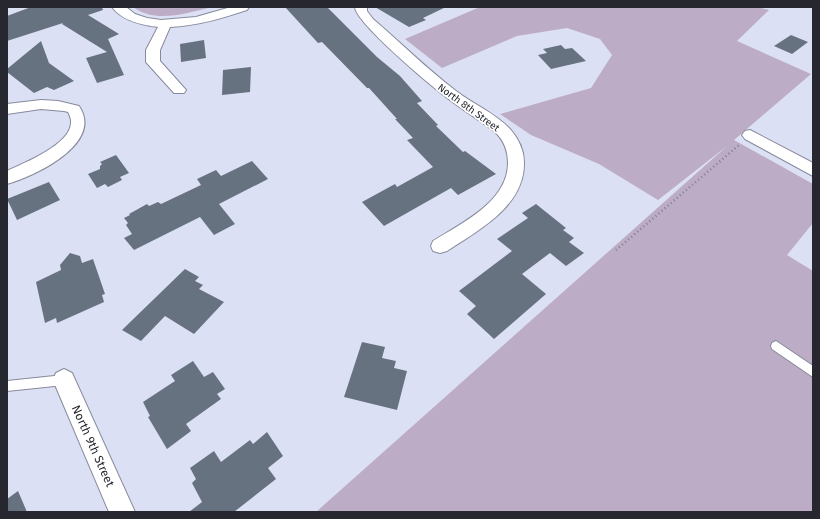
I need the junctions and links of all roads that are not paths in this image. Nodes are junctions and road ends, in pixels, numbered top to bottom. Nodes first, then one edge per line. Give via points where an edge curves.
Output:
1 (118, 7) edge
2 (243, 7) edge
3 (361, 7) edge
4 (166, 23) junction
5 (179, 90) dead end
6 (7, 110) edge
7 (750, 135) road end
8 (813, 170) edge
9 (7, 178) edge
10 (440, 246) dead end
11 (776, 346) dead end
12 (813, 372) edge
13 (64, 380) joint
14 (7, 386) edge
15 (122, 512) edge

1 - 4 street via 123,12 142,20
2 - 4 street via 192,22
3 - 10 street, North 8th Street via 369,22 433,81 505,134 515,149 518,164 516,178 507,194 488,214
4 - 5 street via 153,50 153,62
6 - 9 street via 68,106 74,109 79,123 75,135 65,147
7 - 8 street
11 - 12 lane
13 - 14 lane
13 - 15 street, North 9th Street

